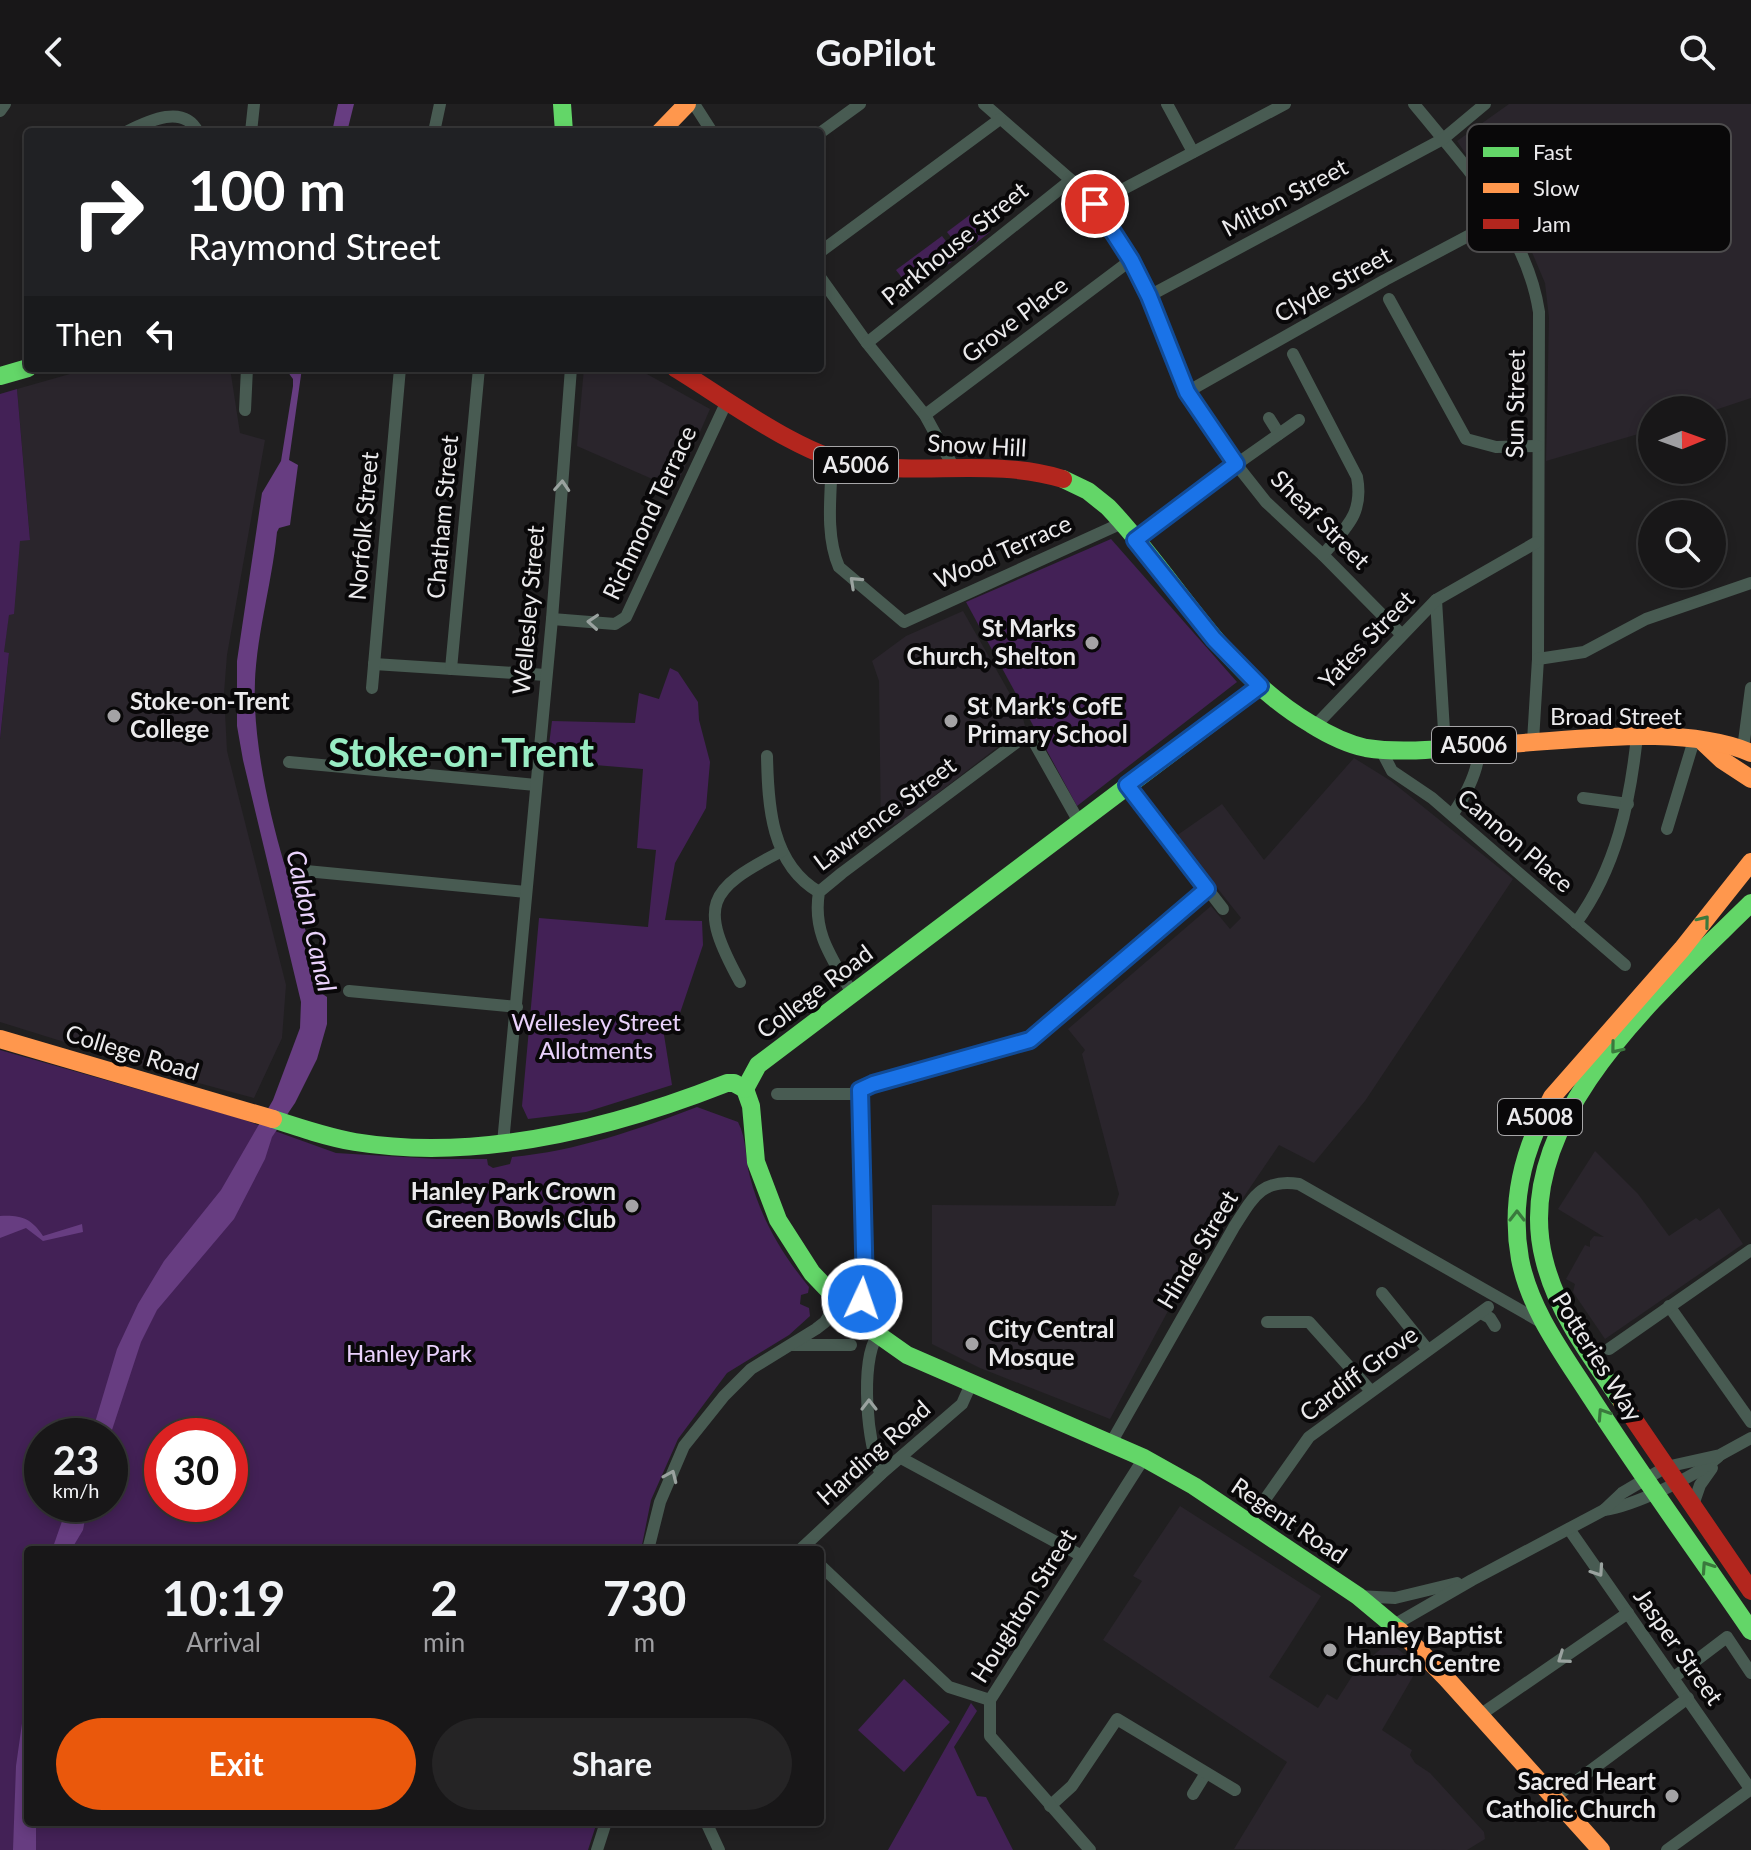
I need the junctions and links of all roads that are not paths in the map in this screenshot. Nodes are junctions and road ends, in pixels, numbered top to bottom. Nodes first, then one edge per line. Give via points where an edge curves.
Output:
1 (5, 104) edge
2 (254, 104) edge
3 (440, 104) edge
4 (562, 104) edge
5 (860, 104) edge
6 (984, 104) edge
7 (1167, 104) edge
8 (1283, 104) edge
9 (1414, 104) edge
10 (1485, 104) edge
11 (691, 106) edge
12 (0, 111) edge
13 (1000, 119) junction
14 (136, 128) edge
15 (196, 128) edge
16 (252, 128) edge
17 (435, 128) edge
18 (564, 128) edge
19 (665, 128) edge
20 (709, 128) edge
21 (824, 130) edge
22 (1443, 139) junction
23 (1193, 152) junction
24 (1467, 171) edge
25 (1071, 180) junction
26 (1095, 204) junction
27 (1467, 237) edge
28 (824, 249) edge
29 (1521, 252) edge
30 (1131, 260) junction
31 (824, 283) edge
32 (1149, 296) junction
33 (1389, 299) dead end
34 (867, 343) junction
35 (1293, 354) dead end
36 (24, 369) edge
37 (247, 372) edge
38 (400, 372) edge
39 (479, 372) edge
40 (571, 372) edge
41 (681, 372) edge
42 (0, 376) edge
43 (1187, 392) junction
44 (727, 401) junction
45 (245, 410) dead end
46 (925, 415) junction
47 (1269, 418) dead end
48 (1299, 420) dead end
49 (1279, 434) junction
50 (1537, 446) junction
51 (832, 459) junction
52 (1236, 464) junction
53 (954, 468) junction
54 (1061, 479) joint
55 (1122, 523) junction
56 (1135, 540) junction
57 (1537, 542) junction
58 (1323, 555) junction
59 (1751, 583) edge
60 (1436, 600) junction
61 (552, 619) junction
62 (1401, 634) junction
63 (1538, 659) junction
64 (374, 664) junction
65 (451, 669) junction
66 (546, 675) junction
67 (1260, 686) junction
68 (372, 688) dead end
69 (1751, 688) edge
70 (1315, 726) junction
71 (1637, 736) junction
72 (1533, 741) junction
73 (1699, 742) junction
74 (1479, 744) junction
75 (1445, 747) junction
76 (1381, 750) junction
77 (1747, 751) edge
78 (767, 756) dead end
79 (289, 762) dead end
80 (1751, 779) edge
81 (536, 785) junction
82 (1127, 785) junction
83 (1583, 798) dead end
84 (1628, 804) junction
85 (1452, 815) junction
86 (1079, 822) junction
87 (1667, 829) dead end
88 (782, 851) junction
89 (1751, 862) edge
90 (306, 871) dead end
91 (1207, 889) junction
92 (526, 892) junction
93 (819, 892) junction
94 (1751, 903) edge
95 (1223, 909) dead end
96 (1576, 923) junction
97 (1625, 965) dead end
98 (740, 982) dead end
99 (349, 991) dead end
100 (853, 995) junction
101 (517, 1007) junction
102 (0, 1039) edge
103 (745, 1089) junction
104 (860, 1090) junction
105 (777, 1094) dead end
106 (503, 1143) junction
107 (1751, 1250) edge
108 (1382, 1293) dead end
109 (837, 1303) junction
110 (1669, 1306) junction
111 (853, 1316) junction
112 (1267, 1322) dead end
113 (1544, 1324) junction
114 (1495, 1326) dead end
115 (877, 1336) junction
116 (792, 1345) junction
117 (851, 1345) dead end
118 (1609, 1349) dead end
119 (1428, 1350) junction
120 (971, 1384) junction
121 (1370, 1390) junction
122 (1751, 1422) edge
123 (1751, 1438) edge
124 (1111, 1443) junction
125 (1720, 1455) junction
126 (901, 1458) junction
127 (1144, 1458) junction
128 (881, 1474) junction
129 (1671, 1475) junction
130 (1650, 1486) junction
131 (1693, 1505) junction
132 (1249, 1522) junction
133 (1569, 1529) junction
134 (649, 1546) edge
135 (805, 1546) edge
136 (1080, 1555) junction
137 (824, 1569) edge
138 (1472, 1580) junction
139 (1751, 1591) edge
140 (1358, 1596) junction
141 (1628, 1613) junction
142 (1394, 1625) junction
143 (1751, 1631) edge
144 (1751, 1673) edge
145 (1673, 1678) junction
146 (1688, 1698) junction
147 (990, 1700) junction
148 (1480, 1715) junction
149 (1206, 1773) junction
150 (1235, 1790) dead end
151 (1751, 1790) edge
152 (1193, 1794) dead end
153 (1555, 1797) junction
154 (1050, 1806) junction
155 (605, 1826) edge
156 (708, 1826) edge
157 (1592, 1847) edge
158 (597, 1850) edge
159 (719, 1850) edge
160 (1090, 1850) edge
161 (1667, 1850) edge

1 - 12 street
2 - 16 street
3 - 17 street
4 - 18 main road
5 - 21 street
6 - 13 street, Sheaf Street
7 - 23 street
8 - 23 street
9 - 22 street, Sun Street
10 - 22 street, Milton Street
11 - 19 main road
11 - 20 street
13 - 25 street, Sheaf Street
13 - 28 street
14 - 15 street via 174,113 185,114
22 - 24 street, Sun Street
22 - 32 street, Milton Street
23 - 26 street
25 - 26 street, Sheaf Street
25 - 34 street, Parkhouse Street
26 - 30 street, Sheaf Street
27 - 43 street, Clyde Street
29 - 50 street, Sun Street via 1539,312
30 - 32 street, Sheaf Street
30 - 46 street, Grove Place
31 - 34 street
32 - 43 street, Sheaf Street
33 - 50 street via 1466,439 1496,447
34 - 46 street
35 - 58 street via 1360,492 1354,518
36 - 42 main road
37 - 45 street
38 - 64 street, Norfolk Street
39 - 65 street, Chatham Street
61 -> 40 street, Wellesley Street
41 - 44 main road, Snow Hill / A5006
43 - 52 street, Sheaf Street
44 - 51 main road, Snow Hill / A5006
44 -> 61 street, Richmond Terrace via 626,617 615,624
46 - 53 street
47 - 49 street
48 - 49 street
49 - 52 street
50 - 57 street, Sun Street
51 - 53 main road, Snow Hill / A5006 via 862,466
55 -> 51 street, Wood Terrace via 904,622 839,567 831,541
52 - 56 street
52 - 58 street, Sheaf Street via 1266,502
53 - 54 main road, Snow Hill / A5006 via 1025,470
54 - 55 main road, Broad Street / A5006 via 1089,492
55 - 56 main road, Broad Street / A5006
56 - 67 main road, Broad Street / A5006 via 1214,639
57 - 60 street, Yates Street
57 - 63 street, Sun Street
58 - 62 street, Sheaf Street
59 - 63 street via 1646,619 1584,652
60 - 62 street, Yates Street
60 - 75 street
61 - 66 street, Wellesley Street
62 - 70 street, Yates Street
63 - 72 street, Sun Street
64 - 65 street
64 - 68 street, Norfolk Street
65 - 66 street
66 - 81 street, Wellesley Street
67 - 70 main road, Broad Street / A5006
67 - 82 main road, College Road
69 - 77 street
70 - 76 main road, Broad Street / A5006 via 1357,746
71 - 72 main road, Broad Street / A5006
71 - 73 main road, Broad Street / A5006
71 - 84 street
72 - 74 main road, Broad Street / A5006
73 - 77 main road, Broad Street / A5006
73 - 80 main road, Broad Street
73 - 87 street
74 - 75 main road, Broad Street / A5006
74 - 85 street via 1480,758
75 - 76 main road, Broad Street / A5006
76 - 85 street, Cannon Place via 1392,771
78 - 88 street via 771,810
79 - 81 street
81 - 92 street, Wellesley Street
82 - 86 main road, College Road
82 - 91 street
83 - 84 street
84 - 96 street via 1607,868
85 - 96 street, Cannon Place
86 - 93 street, Lawrence Street via 1029,733
86 - 100 main road, College Road
88 - 93 street via 791,870
88 - 98 street via 729,882 715,910 716,931
113 -> 89 main road, Potteries Way / A5008 via 1529,1292 1516,1222 1522,1165 1541,1116 1566,1079
90 - 92 street
91 - 95 street
91 - 104 street via 1030,1040
92 - 101 street, Wellesley Street
93 - 100 street, Lawrence Street via 819,930
94 -> 129 main road, Potteries Way / A5008 via 1601,1067 1560,1128 1541,1191 1542,1253 1571,1327
96 - 97 street, Cannon Place
99 - 101 street
100 - 103 main road, College Road via 758,1065
101 - 106 street, Wellesley Street
102 - 106 main road, College Road via 370,1144
103 - 106 main road via 727,1083 619,1122
103 - 109 main road, Regent Road via 755,1157 770,1205 798,1255
104 - 105 street
104 - 111 street via 865,1289
107 - 110 street
108 - 119 street
109 - 111 main road, Regent Road
109 - 116 street via 825,1322
110 - 118 street
110 - 122 street
111 - 115 main road, Regent Road
112 - 121 street via 1309,1322
113 - 124 street, Hinde Street via 1299,1184 1268,1186 1253,1197 1234,1227
130 -> 113 main road, Potteries Way / A5008
114 - 119 street, Cardiff Grove via 1484,1310
115 - 120 main road, Regent Road
128 -> 115 street via 869,1435 869,1359
116 - 117 street
134 -> 116 street via 660,1502 684,1446 751,1369
119 - 121 street, Cardiff Grove
120 - 124 main road, Regent Road
120 - 126 street, Harding Road via 962,1404
121 - 132 street, Cardiff Grove via 1309,1437
123 - 125 street
124 - 127 main road, Regent Road
125 - 129 street via 1702,1471
125 - 131 street
126 - 128 street, Harding Road
126 - 136 street
127 - 132 main road, Regent Road
127 - 136 street, Houghton Street
128 - 135 street, Harding Road
129 - 130 street
129 - 131 main road, Potteries Way / A5008
130 - 133 street via 1620,1508 1604,1510
143 -> 130 main road, Potteries Way / A5008
131 - 139 main road, Potteries Way / A5008
132 - 140 main road, Regent Road
133 - 138 street
133 -> 141 street, Jasper Street
136 - 147 street, Houghton Street
137 - 147 street via 949,1687
138 - 140 street via 1395,1598
138 - 142 street
140 - 142 main road, Regent Road
141 - 145 street, Jasper Street
141 -> 148 street
142 - 148 main road, Regent Road
144 - 145 street via 1727,1637
145 - 146 street, Jasper Street
146 - 151 street, Jasper Street
146 - 153 street
147 - 154 street, Houghton Street via 990,1736
148 - 153 main road, Regent Road
149 - 150 street
149 - 152 street
149 - 154 street via 1117,1719 1072,1786
151 - 161 street
153 - 157 main road, Regent Road
154 - 160 street, Houghton Street
155 - 158 street
156 - 159 street

